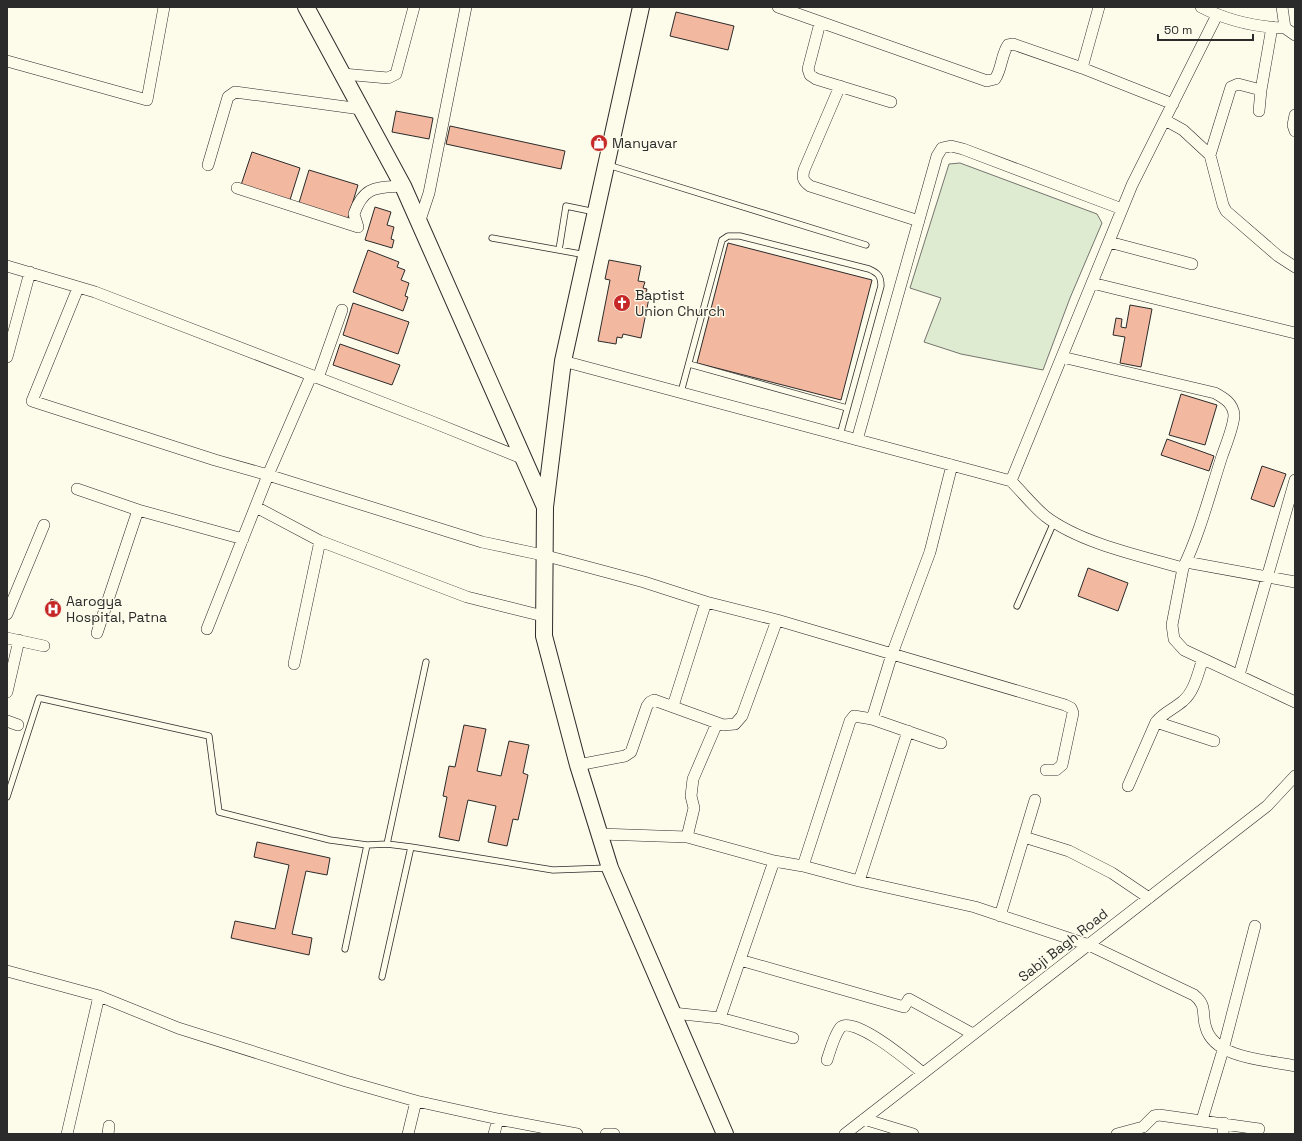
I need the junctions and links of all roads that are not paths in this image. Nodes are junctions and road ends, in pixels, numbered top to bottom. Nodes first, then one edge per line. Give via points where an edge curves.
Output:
1 (164, 7) edge
2 (306, 7) edge
3 (414, 7) edge
4 (466, 7) edge
5 (641, 7) edge
6 (778, 7) edge
7 (1099, 7) edge
8 (1201, 7) edge
9 (1282, 7) edge
10 (1218, 15) junction
11 (820, 23) junction
12 (1272, 27) junction
13 (1285, 28) junction
14 (1295, 35) edge
15 (7, 61) edge
16 (1082, 68) junction
17 (343, 74) junction
18 (840, 86) junction
19 (1261, 90) junction
20 (891, 102) dead end
21 (1173, 104) junction
22 (361, 109) junction
23 (1259, 111) dead end
24 (1295, 115) edge
25 (1165, 120) junction
26 (1295, 131) edge
27 (1210, 155) junction
28 (606, 164) junction
29 (208, 165) dead end
30 (403, 186) junction
31 (237, 188) dead end
32 (1122, 209) junction
33 (596, 212) junction
34 (918, 221) junction
35 (419, 223) junction
36 (492, 238) dead end
37 (1109, 242) junction
38 (866, 245) dead end
39 (559, 250) junction
40 (586, 255) junction
41 (1192, 264) dead end
42 (7, 266) edge
43 (1295, 267) edge
44 (30, 272) junction
45 (1092, 283) junction
46 (78, 288) junction
47 (342, 310) dead end
48 (1295, 333) edge
49 (7, 357) edge
50 (1062, 357) junction
51 (563, 361) junction
52 (689, 364) junction
53 (315, 377) junction
54 (681, 392) junction
55 (847, 408) junction
56 (840, 435) junction
57 (857, 440) junction
58 (524, 460) junction
59 (952, 465) junction
60 (268, 475) junction
61 (1295, 480) edge
62 (1011, 481) junction
63 (77, 489) dead end
64 (256, 507) junction
65 (545, 507) junction
66 (138, 510) junction
67 (1054, 522) junction
68 (44, 524) dead end
69 (243, 539) junction
70 (320, 541) junction
71 (544, 555) junction
72 (1184, 565) junction
73 (1267, 577) junction
74 (1295, 582) edge
75 (706, 602) junction
76 (1017, 606) dead end
77 (7, 614) edge
78 (543, 616) junction
79 (777, 620) junction
80 (207, 629) dead end
81 (96, 633) dead end
82 (7, 638) edge
83 (19, 640) junction
84 (44, 646) dead end
85 (892, 654) junction
86 (1203, 658) junction
87 (426, 662) dead end
88 (294, 664) dead end
89 (1239, 675) junction
90 (7, 692) edge
91 (1295, 702) edge
92 (673, 706) junction
93 (872, 719) junction
94 (7, 721) edge
95 (1156, 722) junction
96 (717, 723) junction
97 (18, 725) dead end
98 (908, 731) junction
99 (1214, 741) dead end
100 (941, 743) dead end
101 (578, 765) junction
102 (1046, 770) dead end
103 (1295, 776) edge
104 (1128, 786) dead end
105 (7, 797) edge
106 (1035, 800) dead end
107 (600, 834) junction
108 (687, 837) junction
109 (1024, 837) junction
110 (387, 844) junction
111 (367, 845) junction
112 (411, 847) junction
113 (774, 861) junction
114 (803, 866) junction
115 (610, 868) junction
116 (859, 881) junction
117 (1149, 898) junction
118 (1000, 916) junction
119 (1255, 926) dead end
120 (1089, 944) junction
121 (346, 949) dead end
122 (740, 960) junction
123 (7, 971) edge
124 (382, 977) dead end
125 (99, 996) junction
126 (673, 1013) junction
127 (720, 1018) junction
128 (974, 1034) junction
129 (793, 1038) dead end
130 (1223, 1050) junction
131 (826, 1060) dead end
132 (1295, 1066) edge
133 (923, 1073) junction
134 (416, 1101) junction
135 (498, 1119) junction
136 (864, 1119) junction
137 (1202, 1120) junction
138 (1223, 1129) edge
139 (1259, 1129) dead end
140 (67, 1134) edge
141 (408, 1134) edge
142 (494, 1134) edge
143 (577, 1134) edge
144 (606, 1134) edge
145 (614, 1134) edge
146 (725, 1134) edge
147 (845, 1134) edge
148 (913, 1134) edge
149 (1117, 1134) edge

1 - 15 street via 147,100
2 - 17 main road
3 - 17 street via 396,74 388,78
4 - 35 street via 429,193
5 - 28 main road
6 - 11 street
7 - 16 street
8 - 10 street
9 - 13 street
10 - 12 street
10 - 21 street
11 - 16 street via 987,81 995,79 999,74 1005,49 1013,44
11 - 18 street via 808,69 810,75 816,79
12 - 13 street
12 - 19 street
13 - 14 street
16 - 21 street
17 - 22 main road
18 - 20 street
18 - 34 street via 802,177 810,186
19 - 23 street
19 - 27 street via 1238,84 1231,87
21 - 25 street
22 - 29 street via 235,92 228,97
22 - 30 main road
24 - 26 street
25 - 27 street via 1183,130
25 - 32 street
27 - 43 street via 1226,211 1278,256
28 - 33 main road
28 - 38 lane
30 - 31 street via 373,188 367,191 354,214 358,227
30 - 35 main road
32 - 34 street via 963,148 951,146 942,148 937,156
32 - 37 street
33 - 39 lane via 566,206
33 - 40 main road
34 - 57 street
35 - 58 main road
36 - 39 lane
37 - 41 street
37 - 45 street
39 - 40 lane
40 - 51 main road
42 - 44 street
44 - 46 street
44 - 49 street
45 - 48 street
45 - 50 street
46 - 53 street via 95,292
46 - 60 street via 32,402
47 - 53 street
50 - 62 street
50 - 72 street via 1215,393 1226,398 1232,406 1234,415 1226,443 1192,549
51 - 54 street
51 - 65 main road
52 - 54 lane
52 - 55 lane
52 - 55 lane via 722,240 728,236 740,236 869,269 877,272 881,278 881,286
53 - 58 street
53 - 60 street
54 - 56 street
55 - 56 lane
56 - 57 street
57 - 59 street
58 - 65 main road
59 - 62 street
59 - 85 street via 930,552
60 - 64 street
60 - 71 street via 482,542
61 - 73 street
62 - 67 street
63 - 66 street
64 - 69 street
64 - 70 street
65 - 71 main road
66 - 69 street
66 - 81 street
67 - 72 street via 1084,538
67 - 76 lane
68 - 77 street
69 - 80 street
70 - 78 street via 467,597
70 - 88 street
71 - 75 street
71 - 78 main road
72 - 73 street
72 - 86 street via 1172,625 1174,639 1184,650
73 - 74 street
73 - 89 street
75 - 79 street
75 - 92 street
78 - 101 main road via 548,654
79 - 85 street
79 - 96 street via 742,716 735,724
82 - 83 street
83 - 84 street
83 - 90 street
85 - 93 street
85 - 102 street via 1070,708 1073,713 1062,765 1056,770
86 - 89 street
86 - 95 street via 1191,692 1185,700 1162,714
87 - 110 lane
89 - 91 street
92 - 96 street
92 - 101 street via 660,701 650,702 631,752 624,756
93 - 98 street
93 - 114 street via 854,716 850,721
94 - 97 street
95 - 99 street
95 - 104 street
96 - 108 street via 693,779 691,796 694,808
98 - 100 street
98 - 116 street
101 - 107 main road
103 - 117 street, Sabji Bagh Road via 1267,806
105 - 111 lane via 38,698 209,736 219,812 330,840
106 - 109 street
107 - 108 street
107 - 115 main road
108 - 113 street
109 - 117 street via 1069,851 1112,873
109 - 118 street
110 - 111 lane
110 - 112 lane
111 - 121 lane
112 - 115 lane via 553,870
112 - 124 lane
113 - 114 street
113 - 122 street
114 - 116 street
115 - 126 main road
116 - 118 street via 975,907
117 - 120 street, Sabji Bagh Road
118 - 120 street
119 - 130 street
120 - 128 street, Sabji Bagh Road
120 - 130 street via 1194,995 1201,1001 1208,1035
122 - 127 street
122 - 128 street via 904,1007 909,999
123 - 125 street
125 - 134 street via 178,1028
125 - 140 street
126 - 127 street
126 - 146 main road
127 - 129 street
128 - 133 street, Sabji Bagh Road
130 - 132 street
130 - 137 street
131 - 133 street via 840,1028 845,1025 853,1026 889,1046
133 - 136 street, Sabji Bagh Road
134 - 135 street
134 - 141 street
135 - 142 street
135 - 143 street
136 - 147 street, Sabji Bagh Road
136 - 148 street
137 - 138 street
137 - 149 street via 1159,1114 1143,1127
138 - 139 street
144 - 145 street

